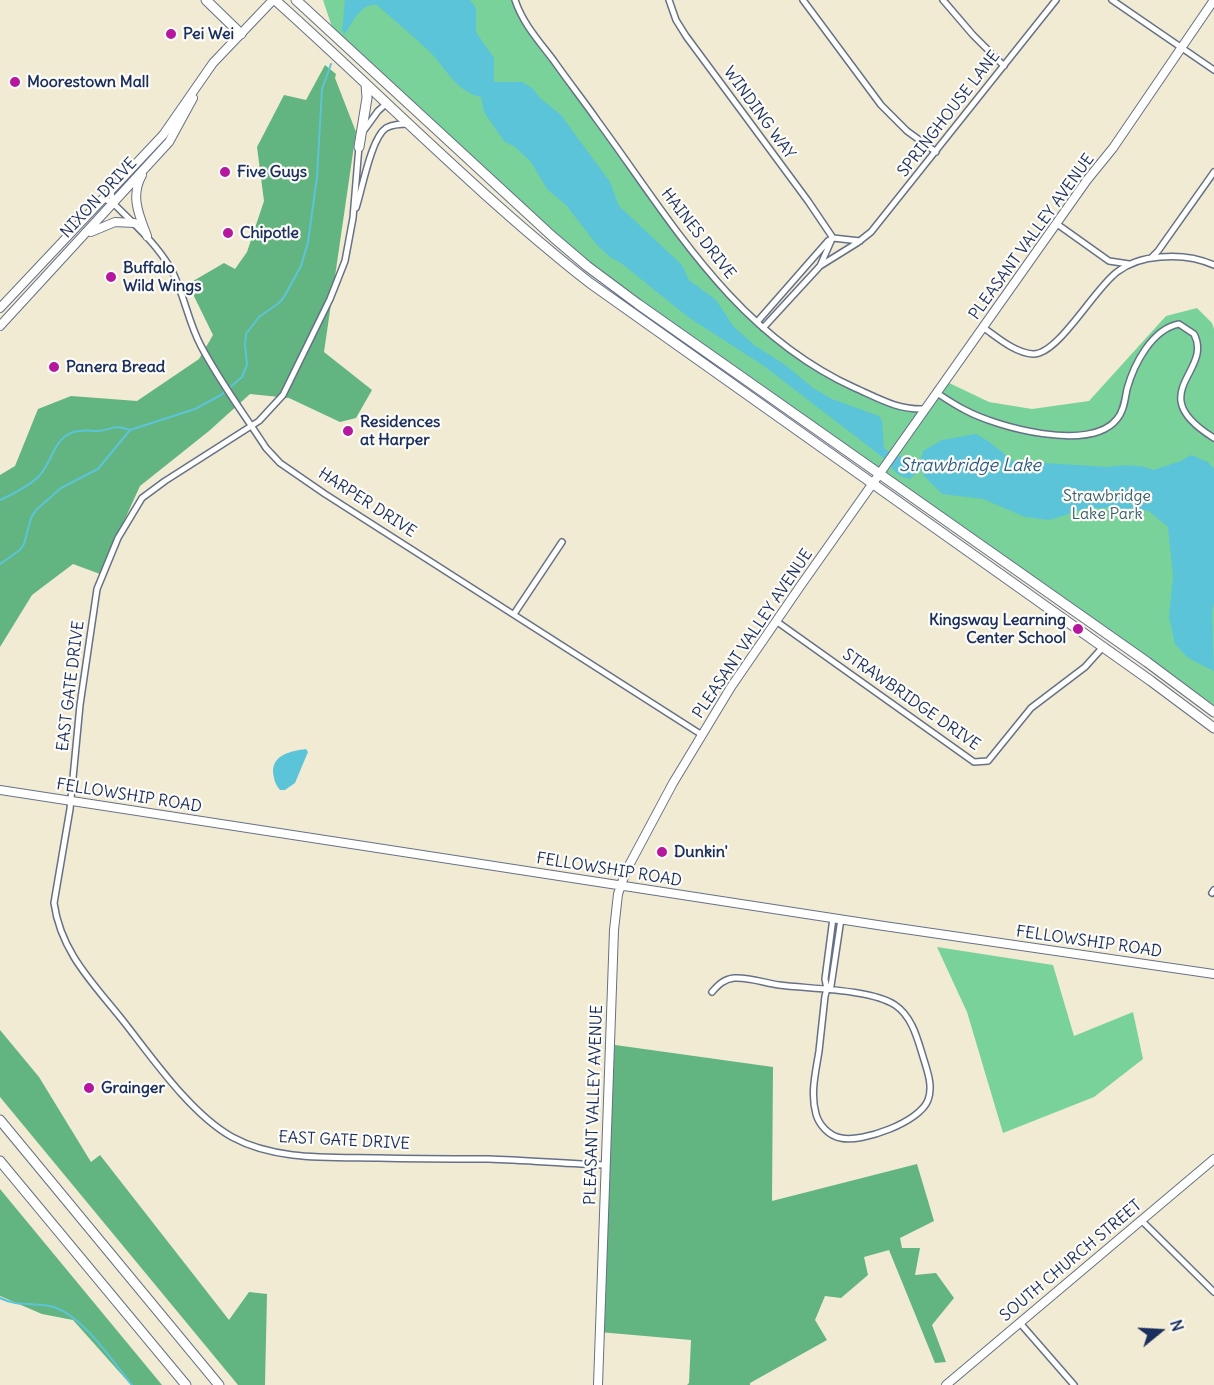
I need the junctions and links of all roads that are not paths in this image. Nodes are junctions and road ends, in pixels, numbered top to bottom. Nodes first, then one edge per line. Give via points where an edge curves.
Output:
1 (206, 0) edge
2 (274, 0) edge
3 (296, 0) edge
4 (515, 0) edge
5 (669, 0) edge
6 (803, 0) edge
7 (943, 0) edge
8 (1056, 0) edge
9 (1112, 0) edge
10 (1214, 0) edge
11 (241, 34) junction
12 (1181, 48) junction
13 (1004, 66) junction
14 (1214, 70) edge
15 (202, 77) junction
16 (366, 84) junction
17 (387, 103) junction
18 (410, 124) junction
19 (436, 129) junction
20 (359, 147) junction
21 (936, 152) junction
22 (148, 165) junction
23 (1214, 172) edge
24 (111, 192) junction
25 (104, 199) junction
26 (113, 203) junction
27 (353, 218) junction
28 (134, 223) junction
29 (1057, 224) junction
30 (147, 236) junction
31 (82, 237) junction
32 (832, 238) junction
33 (860, 241) junction
34 (1152, 257) junction
35 (1130, 265) junction
36 (1214, 266) edge
37 (820, 267) junction
38 (0, 308) edge
39 (757, 322) junction
40 (0, 326) edge
41 (763, 327) junction
42 (984, 328) junction
43 (937, 393) junction
44 (924, 410) junction
45 (252, 426) junction
46 (1214, 438) edge
47 (879, 473) junction
48 (872, 484) junction
49 (562, 542) dead end
50 (514, 614) junction
51 (776, 621) junction
52 (1103, 647) junction
53 (1214, 712) edge
54 (1214, 728) edge
55 (702, 735) junction
56 (0, 790) edge
57 (70, 801) junction
58 (621, 885) junction
59 (837, 918) junction
60 (1214, 974) edge
61 (827, 989) junction
62 (712, 992) dead end
63 (0, 1120) edge
64 (1214, 1159) edge
65 (0, 1161) edge
66 (606, 1165) junction
67 (1142, 1221) junction
68 (1214, 1292) edge
69 (1020, 1323) junction
70 (186, 1385) edge
71 (219, 1385) edge
72 (598, 1385) edge
73 (946, 1385) edge
74 (1074, 1385) edge

1 - 11 highway
2 - 11 street, NIXON DRIVE
2 - 16 highway
3 - 19 highway
4 - 39 street, HAINES DRIVE via 536,39 684,243
5 - 32 street, WINDING WAY via 686,36
6 - 21 street via 881,105
7 - 13 street
8 - 13 street, SPRINGHOUSE LANE
9 - 12 street
10 - 12 street, PLEASANT VALLEY AVENUE
11 - 15 street, NIXON DRIVE
12 - 14 street
12 - 29 street, PLEASANT VALLEY AVENUE
13 - 21 street, SPRINGHOUSE LANE
15 - 22 street, NIXON DRIVE via 169,142
15 - 24 street, NIXON DRIVE via 163,135
16 - 17 highway
16 - 20 highway
17 - 18 highway
17 - 19 highway via 401,105
17 - 20 street, EAST GATE DRIVE via 368,123
18 - 27 street, EAST GATE DRIVE via 391,126 379,135
18 - 48 highway via 590,283
19 - 47 highway via 587,266
20 - 27 street, EAST GATE DRIVE
21 - 33 street, SPRINGHOUSE LANE via 877,226
22 - 26 street, NIXON DRIVE
22 - 30 street via 135,201
23 - 34 street
24 - 25 street, NIXON DRIVE
24 - 26 street
25 - 26 street, HARPER DRIVE
25 - 38 street, NIXON DRIVE
26 - 28 street, HARPER DRIVE
26 - 31 street, NIXON DRIVE
27 - 45 street, EAST GATE DRIVE via 345,261 326,307 283,395
28 - 30 street, HARPER DRIVE
28 - 31 street via 115,222
29 - 35 street via 1109,261
29 - 42 street, PLEASANT VALLEY AVENUE
30 - 45 street, HARPER DRIVE via 171,270 204,352
31 - 40 street, NIXON DRIVE
32 - 33 street
32 - 37 street, SPRINGHOUSE LANE
32 - 39 street
33 - 37 street, SPRINGHOUSE LANE
34 - 35 street
34 - 36 street via 1182,256
35 - 42 street via 1101,288 1047,350 1033,354 1017,349
37 - 41 street, SPRINGHOUSE LANE
39 - 41 street, HAINES DRIVE
41 - 44 street, HAINES DRIVE via 830,376 891,405
42 - 43 street, PLEASANT VALLEY AVENUE
43 - 44 street, PLEASANT VALLEY AVENUE
43 - 46 street via 964,410 1017,429 1070,435 1100,431 1120,416 1135,368 1154,339 1168,326 1179,324 1194,334 1197,345 1181,393 1182,410
44 - 47 street, PLEASANT VALLEY AVENUE
45 - 50 street, HARPER DRIVE via 280,463
45 - 57 street, EAST GATE DRIVE via 142,498 118,538 97,589
47 - 48 street, PLEASANT VALLEY AVENUE
47 - 53 highway
48 - 51 street, PLEASANT VALLEY AVENUE
48 - 52 highway
49 - 50 street
50 - 55 street, HARPER DRIVE
51 - 52 street, STRAWBRIDGE DRIVE via 974,762 988,761 1031,708 1085,668
51 - 55 street, PLEASANT VALLEY AVENUE
52 - 54 highway
55 - 58 street, PLEASANT VALLEY AVENUE via 650,824
56 - 57 street, FELLOWSHIP ROAD
57 - 58 street, FELLOWSHIP ROAD
57 - 66 street, EAST GATE DRIVE via 54,903 64,940 85,974 168,1077 222,1130 255,1147 309,1156
58 - 59 street, FELLOWSHIP ROAD
58 - 66 street, PLEASANT VALLEY AVENUE via 613,949
59 - 60 street, FELLOWSHIP ROAD
59 - 61 street via 831,986
61 - 61 street via 814,1094 823,1127 835,1137 850,1139 884,1130 919,1114 928,1101 931,1085 907,1016 889,1002
61 - 62 street via 735,978 721,982
63 - 71 highway
64 - 67 main road, SOUTH CHURCH STREET
65 - 70 highway
66 - 72 street, PLEASANT VALLEY AVENUE
67 - 68 street
67 - 69 main road, SOUTH CHURCH STREET
69 - 73 main road, SOUTH CHURCH STREET
69 - 74 street

